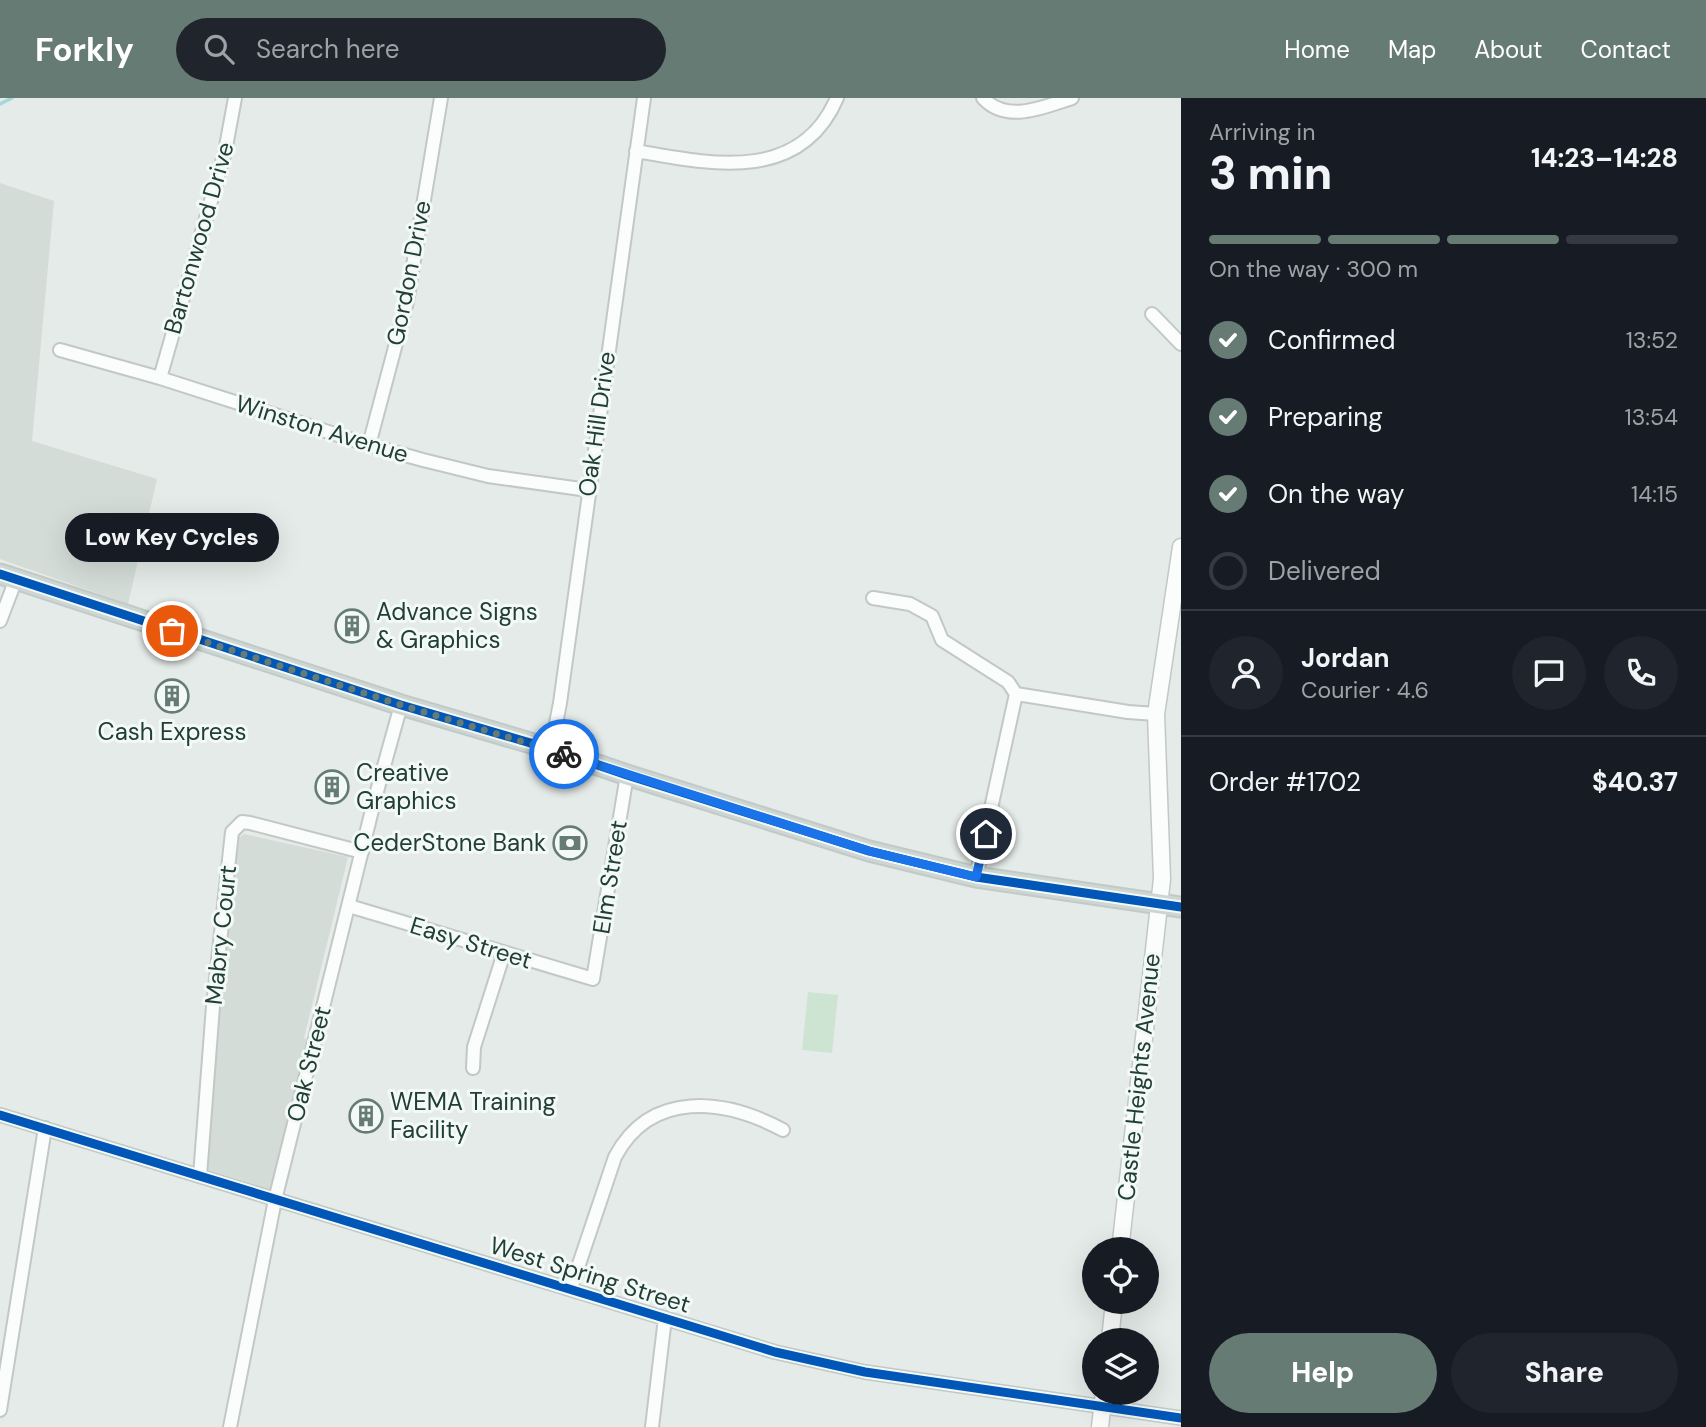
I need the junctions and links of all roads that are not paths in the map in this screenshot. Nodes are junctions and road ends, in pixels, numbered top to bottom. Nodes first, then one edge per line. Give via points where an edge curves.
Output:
1 (235, 98) edge
2 (441, 98) edge
3 (644, 98) edge
4 (837, 98) edge
5 (983, 98) edge
6 (1072, 98) edge
7 (636, 151) junction
8 (1152, 314) dead end
9 (1181, 344) edge
10 (60, 351) dead end
11 (160, 378) junction
12 (369, 445) junction
13 (588, 490) junction
14 (1181, 547) edge
15 (8, 577) edge
16 (873, 597) dead end
17 (0, 621) edge
18 (1016, 694) junction
19 (401, 705) junction
20 (1156, 714) junction
21 (551, 749) junction
22 (627, 775) junction
23 (362, 852) junction
24 (976, 877) junction
25 (1158, 904) junction
26 (349, 906) junction
27 (1181, 907) edge
28 (504, 953) junction
29 (593, 979) joint
30 (473, 1068) dead end
31 (0, 1115) edge
32 (45, 1128) junction
33 (783, 1130) dead end
34 (201, 1176) junction
35 (275, 1200) junction
36 (1121, 1237) edge
37 (571, 1288) junction
38 (664, 1318) junction
39 (1082, 1397) edge
40 (1102, 1405) edge
41 (1125, 1405) edge
42 (0, 1410) edge
43 (1181, 1418) edge
44 (230, 1427) edge
45 (652, 1427) edge
46 (1100, 1427) edge

1 - 11 street, Bartonwood Drive via 225,152
2 - 12 street, Gordon Drive via 407,302
3 - 7 street, Oak Hill Drive
4 - 7 street via 823,125 786,153 770,159 730,164
5 - 6 street via 997,109 1014,113
7 - 13 street, Oak Hill Drive
8 - 9 street
10 - 11 street, Winston Avenue
11 - 12 street, Winston Avenue
12 - 13 street, Winston Avenue via 488,476
13 - 21 street, Oak Hill Drive
14 - 20 street, Castle Heights Avenue
15 - 17 street
15 - 19 main road
16 - 18 street via 911,604 932,616 942,640 1008,682
18 - 20 street
18 - 24 street
19 - 21 main road
19 - 23 street, Oak Street
20 - 25 street, Castle Heights Avenue via 1162,847
21 - 22 main road
22 - 24 main road via 869,851
22 - 29 street, Elm Street
23 - 26 street, Oak Street
23 - 34 street, Mabry Court via 250,822 242,822 232,832
24 - 25 main road
25 - 27 main road
25 - 36 street, Castle Heights Avenue
26 - 28 street, Easy Street
26 - 35 street, Oak Street
28 - 29 street, Easy Street
28 - 30 street via 474,1047
31 - 32 street, West Spring Street
32 - 34 street, West Spring Street
32 - 42 street
33 - 37 street via 762,1118 700,1105 668,1111 644,1122 615,1157
34 - 35 street, West Spring Street
35 - 37 street, West Spring Street
35 - 44 street, Oak Street
37 - 38 street, West Spring Street
38 - 39 street, West Spring Street via 827,1365
38 - 45 street
40 - 46 street
41 - 43 street, West Spring Street

